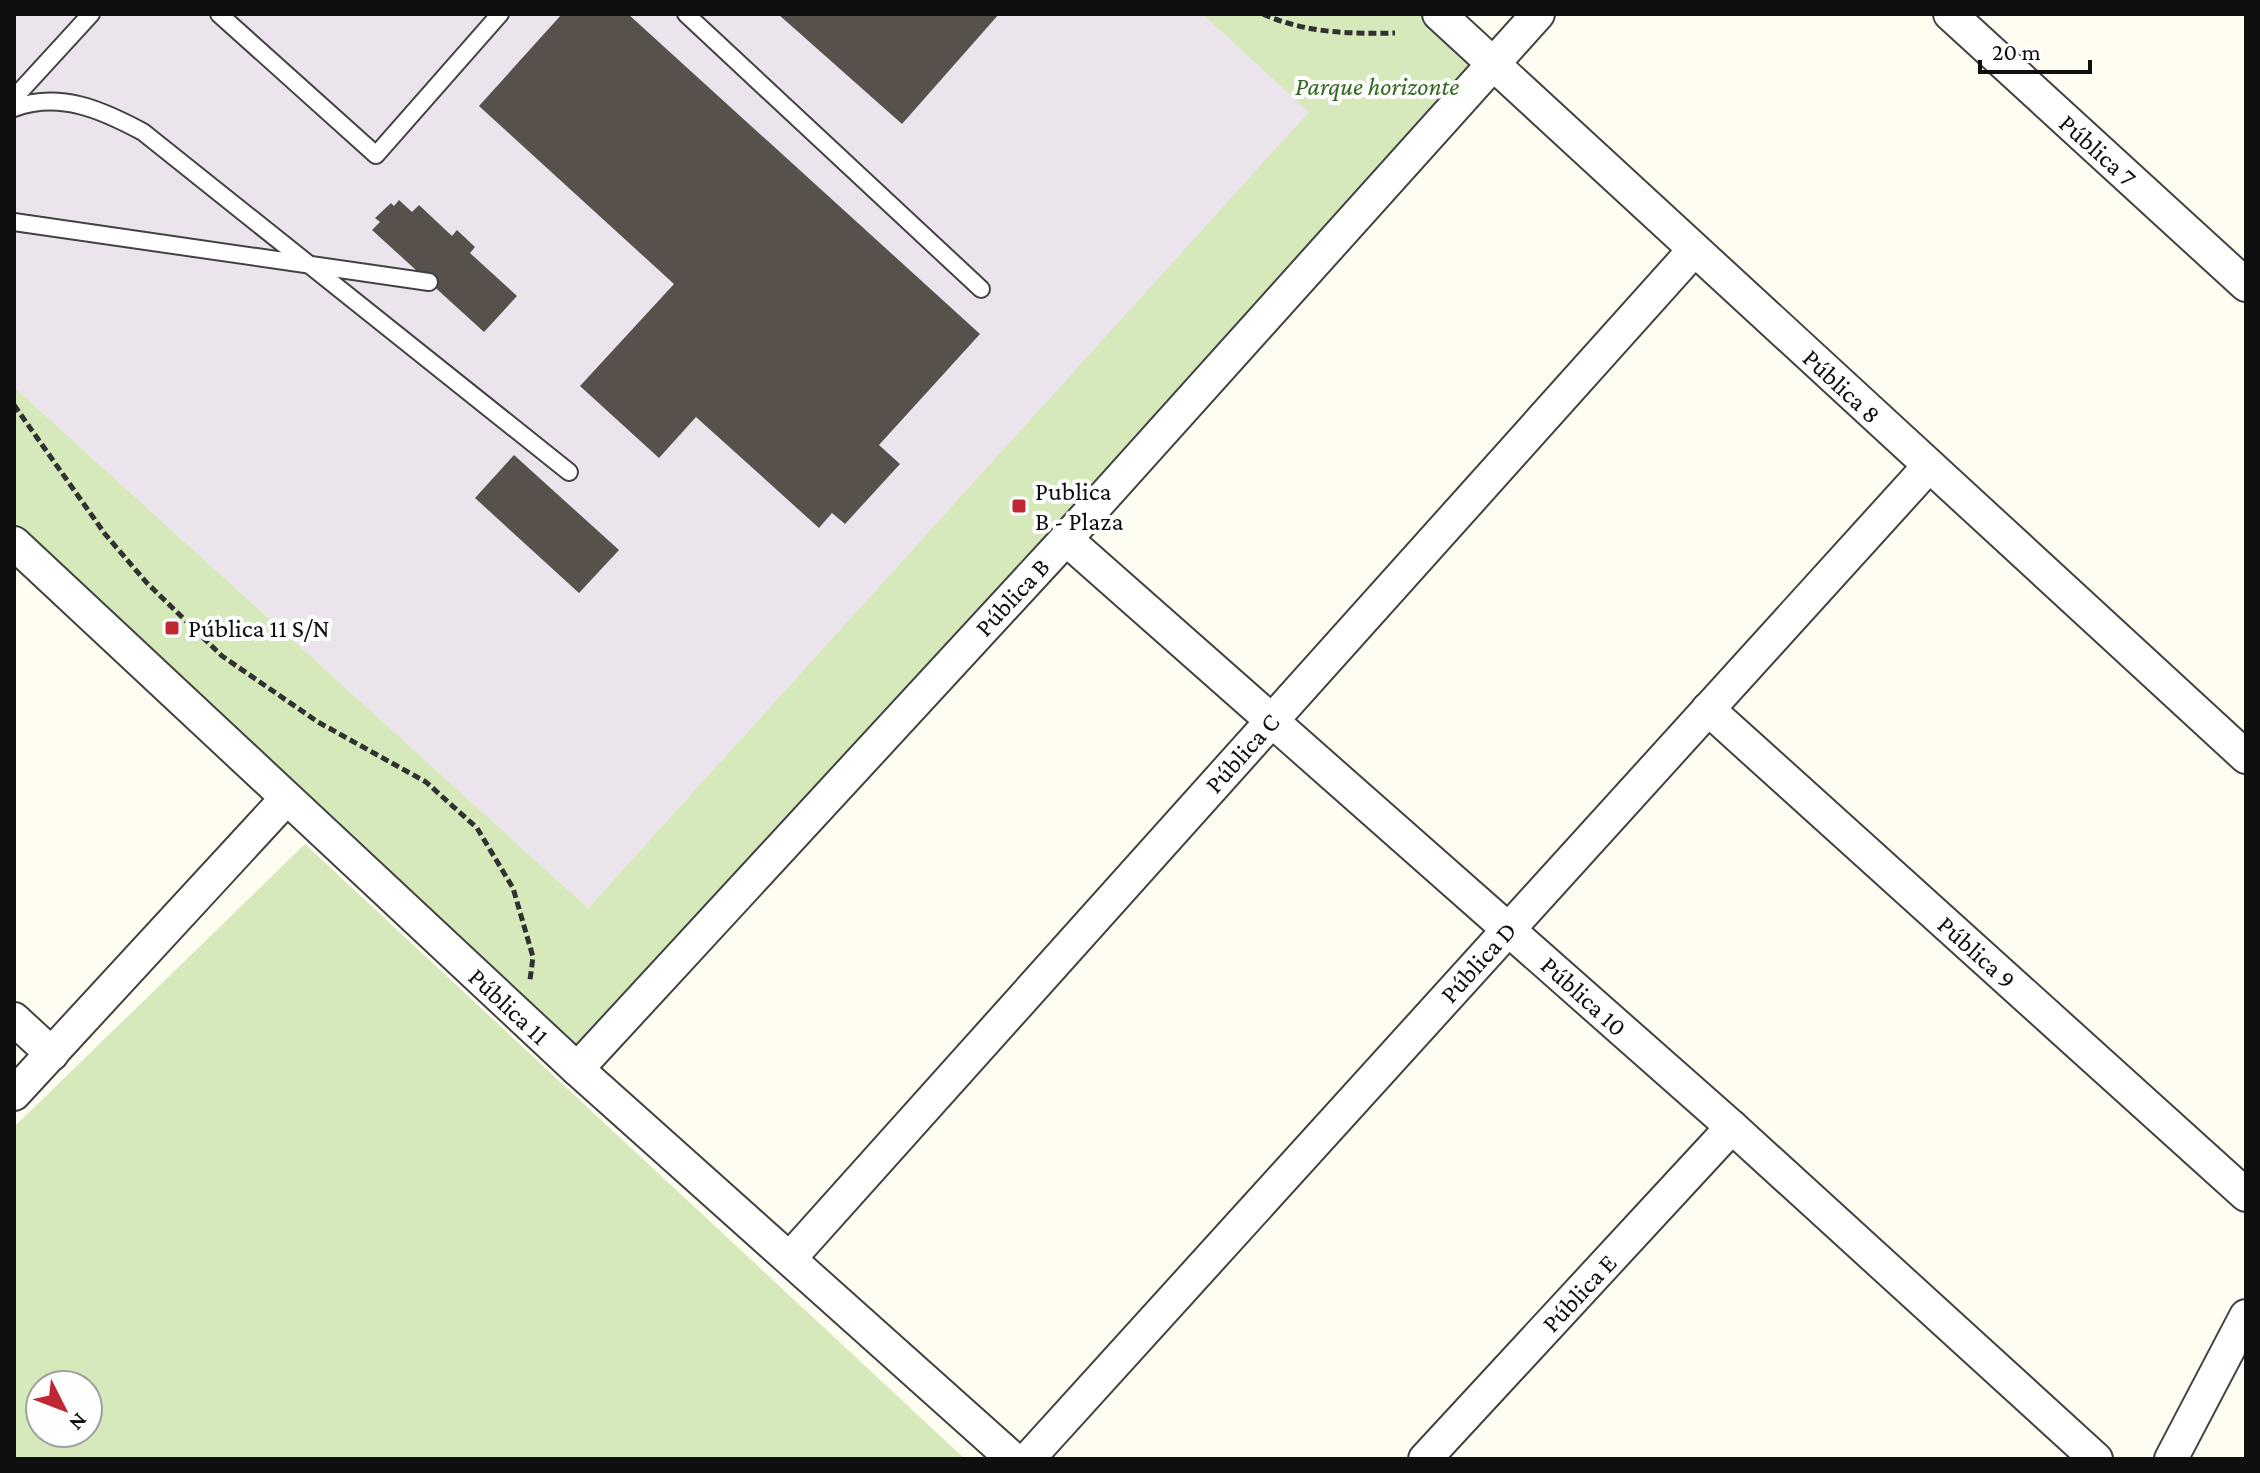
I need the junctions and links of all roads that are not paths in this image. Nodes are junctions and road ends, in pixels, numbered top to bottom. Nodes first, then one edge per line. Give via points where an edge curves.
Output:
1 (91, 14) edge
2 (219, 14) edge
3 (500, 14) edge
4 (686, 14) edge
5 (1439, 14) edge
6 (1538, 14) edge
7 (1950, 14) edge
8 (1493, 64) junction
9 (14, 98) edge
10 (14, 108) edge
11 (14, 222) edge
12 (1694, 250) junction
13 (309, 265) junction
14 (429, 282) dead end
15 (2246, 285) edge
16 (981, 289) dead end
17 (1929, 466) junction
18 (569, 472) dead end
19 (1066, 539) junction
20 (14, 543) edge
21 (1708, 709) junction
22 (1272, 719) junction
23 (2246, 757) edge
24 (286, 799) junction
25 (1509, 929) junction
26 (14, 1019) edge
27 (52, 1054) junction
28 (577, 1069) junction
29 (14, 1094) edge
30 (1732, 1127) junction
31 (2246, 1195) edge
32 (791, 1257) junction
33 (2246, 1316) edge
34 (1013, 1459) edge
35 (1028, 1459) edge
36 (1425, 1459) edge
37 (2096, 1459) edge
38 (2171, 1459) edge

1 - 9 lane
2 - 3 lane via 376,155
4 - 16 lane
5 - 8 street, Pública 8
6 - 8 street, Pública B
7 - 15 street, Pública 7
8 - 12 street, Pública 8
8 - 19 street, Pública B
10 - 13 lane via 48,101 113,115 143,132
11 - 13 lane
12 - 17 street, Pública 8
12 - 22 street, Pública C
13 - 14 lane
13 - 18 lane
17 - 21 street, Pública D
17 - 23 street, Pública 8
19 - 22 street, Pública 10
19 - 28 street, Pública B
20 - 24 street, Pública 11
21 - 25 street, Pública D
21 - 31 street, Pública 9
22 - 25 street, Pública 10
22 - 32 street, Pública C
24 - 27 street
24 - 28 street, Pública 11
25 - 30 street, Pública 10
25 - 35 street, Pública D
26 - 27 street
27 - 29 street
28 - 32 street, Pública 11
30 - 36 street, Pública E
30 - 37 street, Pública 10
32 - 34 street, Pública 11
33 - 38 street

